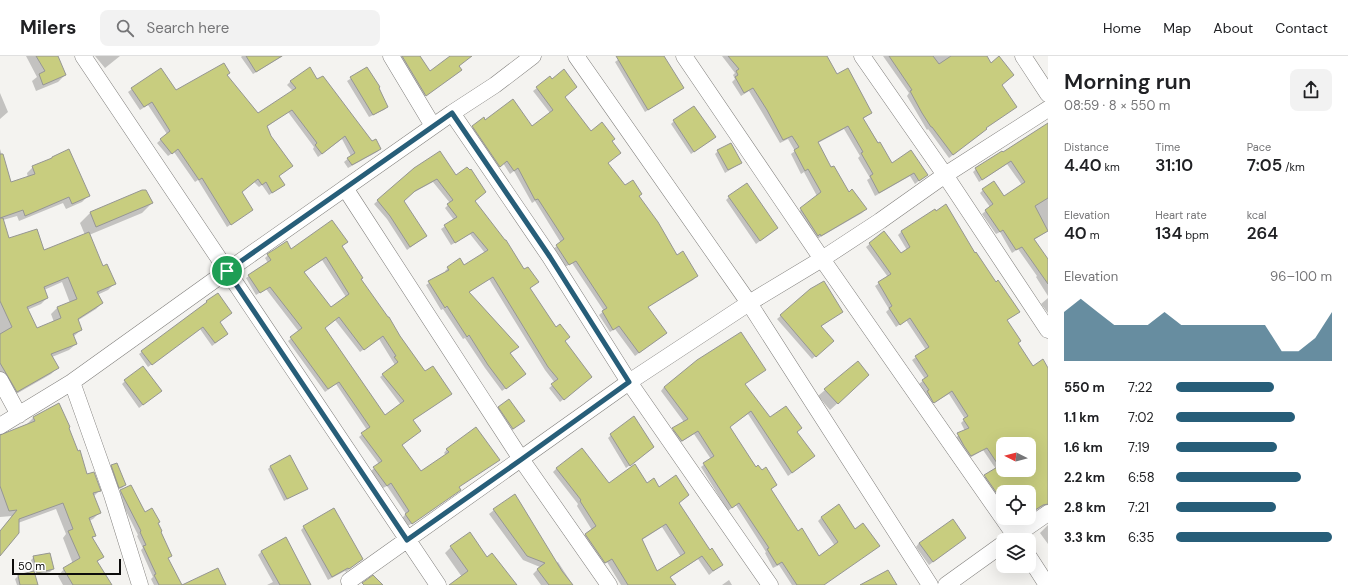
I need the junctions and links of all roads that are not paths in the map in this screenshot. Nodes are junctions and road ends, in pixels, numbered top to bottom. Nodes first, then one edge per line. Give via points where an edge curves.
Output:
1 (83, 56) edge
2 (391, 56) edge
3 (533, 56) edge
4 (576, 56) edge
5 (684, 56) edge
6 (862, 56) edge
7 (1023, 56) edge
8 (1048, 94) edge
9 (1048, 109) edge
10 (452, 113) junction
11 (433, 126) junction
12 (945, 175) junction
13 (345, 188) junction
14 (822, 259) junction
15 (227, 271) junction
16 (749, 303) junction
17 (1048, 330) edge
18 (0, 380) edge
19 (72, 382) junction
20 (629, 382) junction
21 (19, 415) junction
22 (0, 426) edge
23 (522, 459) junction
24 (1048, 514) edge
25 (1006, 533) edge
26 (1021, 533) edge
27 (407, 540) junction
28 (996, 550) edge
29 (1036, 568) edge
30 (349, 581) dead end
31 (140, 585) edge
32 (438, 585) edge
33 (609, 585) edge
34 (770, 585) edge
35 (930, 585) edge
36 (946, 585) edge
37 (1047, 585) edge

1 - 15 street
2 - 11 street
3 - 10 street
4 - 16 street
5 - 14 street
6 - 12 street
7 - 8 street
9 - 12 street
10 - 11 street
10 - 20 street via 550,257
11 - 13 street
12 - 14 street
12 - 17 street
13 - 15 street
13 - 23 street
14 - 16 street
14 - 25 street
15 - 19 street
15 - 27 street
16 - 20 street
16 - 35 street
18 - 21 street
19 - 21 street
19 - 31 street via 112,495
20 - 23 street
20 - 34 street
21 - 22 street
23 - 27 street
23 - 33 street
24 - 26 street
27 - 30 street
27 - 32 street
28 - 36 street
29 - 37 street

